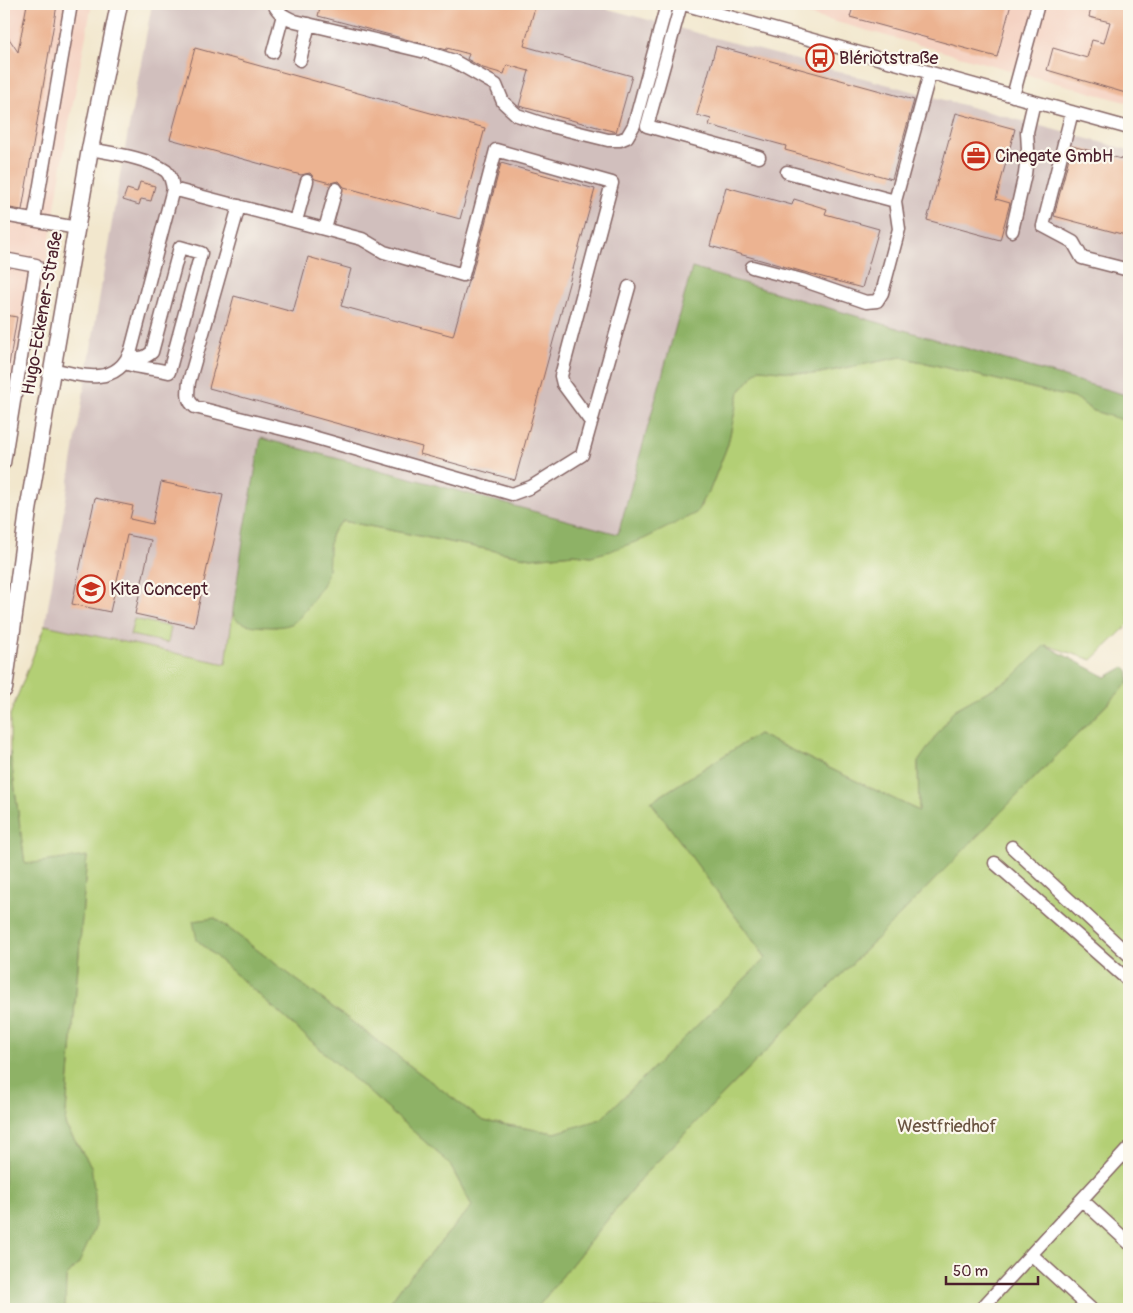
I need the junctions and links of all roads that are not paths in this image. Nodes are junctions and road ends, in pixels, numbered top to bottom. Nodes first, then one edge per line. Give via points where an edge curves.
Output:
1 (70, 4) edge
2 (119, 4) edge
3 (274, 4) edge
4 (667, 4) edge
5 (682, 4) edge
6 (1038, 4) edge
7 (283, 16) junction
8 (309, 24) junction
9 (273, 52) dead end
10 (300, 60) dead end
11 (930, 73) junction
12 (1013, 96) junction
13 (1034, 102) junction
14 (1072, 112) junction
15 (1129, 128) edge
16 (90, 149) junction
17 (760, 157) dead end
18 (787, 172) dead end
19 (306, 181) dead end
20 (173, 189) junction
21 (336, 189) dead end
22 (895, 201) junction
23 (238, 206) junction
24 (4, 215) edge
25 (34, 220) junction
26 (296, 221) junction
27 (77, 228) junction
28 (325, 229) junction
29 (1012, 231) dead end
30 (4, 259) edge
31 (752, 268) dead end
32 (1129, 270) edge
33 (629, 287) dead end
34 (127, 360) junction
35 (53, 369) junction
36 (591, 422) junction
37 (4, 463) edge
38 (7, 637) edge
39 (4, 689) edge
40 (1012, 847) dead end
41 (995, 863) dead end
42 (1129, 955) edge
43 (1129, 981) edge
44 (1129, 1148) edge
45 (1082, 1200) junction
46 (1129, 1243) edge
47 (1032, 1255) junction
48 (981, 1309) edge
49 (1091, 1309) edge

1 - 25 street
2 - 16 main road, Hugo-Eckener-Straße
3 - 7 street
4 - 8 street via 634,125 627,137 620,140 600,138 517,115 503,102 496,85 454,61
5 - 11 street
5 - 17 street via 647,126
6 - 12 street
7 - 8 street
7 - 9 street
8 - 10 street
11 - 12 street
11 - 22 street
12 - 13 street
13 - 14 street
13 - 29 street via 1027,132 1025,174
14 - 15 street
14 - 32 street via 1043,226 1073,242 1082,258
16 - 20 street via 153,164 167,172
16 - 27 main road, Hugo-Eckener-Straße
18 - 22 street
19 - 26 street
20 - 23 street
20 - 34 street
21 - 28 street
22 - 31 street via 899,229 877,301 866,302 802,280
23 - 26 street
23 - 36 street via 189,382 189,402 195,407 512,494 531,487 582,455
24 - 25 street
25 - 27 street
26 - 28 street
27 - 35 main road, Hugo-Eckener-Straße
28 - 36 street via 362,239 384,252 463,275 496,150 612,183 561,376 563,384
30 - 37 street via 36,264
33 - 36 street
34 - 34 street via 145,369 169,372 201,253 180,247 152,352 146,357
34 - 35 street via 115,372 97,376
35 - 38 main road, Hugo-Eckener-Straße
38 - 39 main road, Hugo-Eckener-Straße
40 - 42 street
41 - 43 street
44 - 45 street
45 - 46 street
45 - 47 street
47 - 48 street
47 - 49 street

